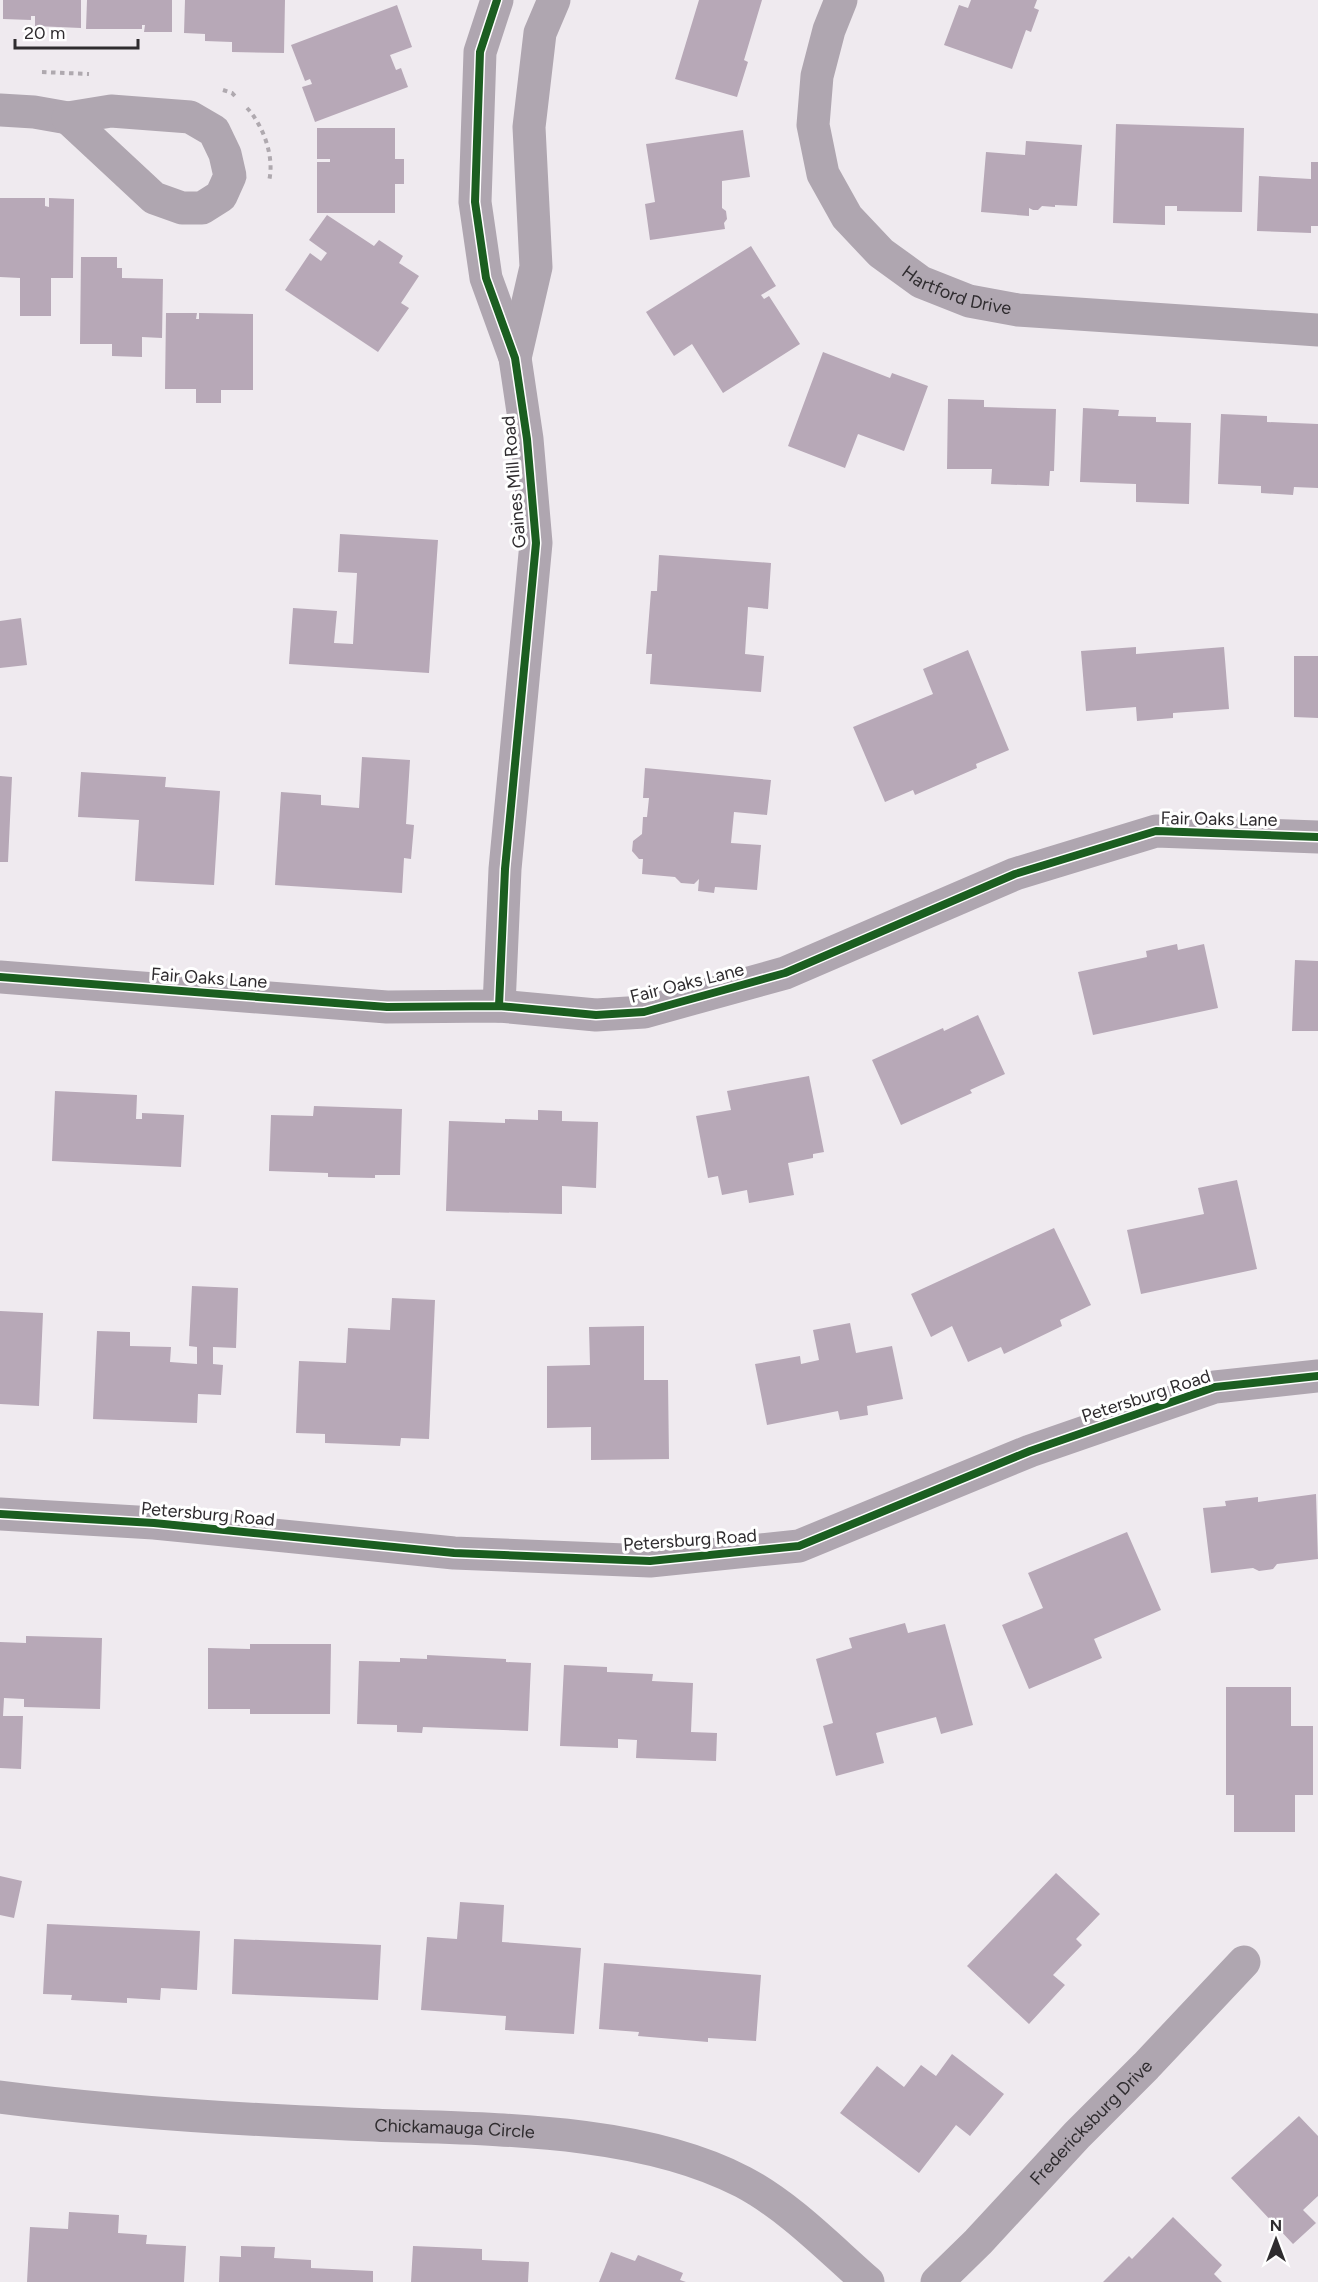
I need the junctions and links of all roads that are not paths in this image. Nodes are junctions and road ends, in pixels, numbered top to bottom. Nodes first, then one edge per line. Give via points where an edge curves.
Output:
1 (497, 0) edge
2 (554, 0) edge
3 (841, 0) edge
4 (0, 110) edge
5 (68, 118) dead end
6 (1318, 330) edge
7 (515, 358) junction
8 (1318, 837) edge
9 (0, 978) edge
10 (499, 1006) junction
11 (1318, 1376) edge
12 (0, 1514) edge
13 (1244, 1962) dead end
14 (0, 2097) edge
15 (868, 2282) edge
16 (937, 2282) edge

1 - 7 street, Gaines Mill Road via 480,52 475,202 486,278
2 - 7 street, Gaines Mill Road via 540,33 529,127 536,267
3 - 6 street, Hartford Drive via 818,76 813,125 823,174 847,217 881,253 921,282 969,301 1018,310
4 - 5 street
7 - 10 street, Gaines Mill Road via 537,543 504,869
8 - 10 street, Fair Oaks Lane via 1156,831 1015,874 785,973 644,1012 596,1015
9 - 10 street, Fair Oaks Lane via 387,1007
11 - 12 street, Petersburg Road via 1215,1388 1030,1451 799,1546 650,1562 454,1553 154,1523
13 - 16 street, Fredericksburg Drive
14 - 15 street, Chickamauga Circle via 254,2120 549,2133 647,2149 743,2182 785,2210

